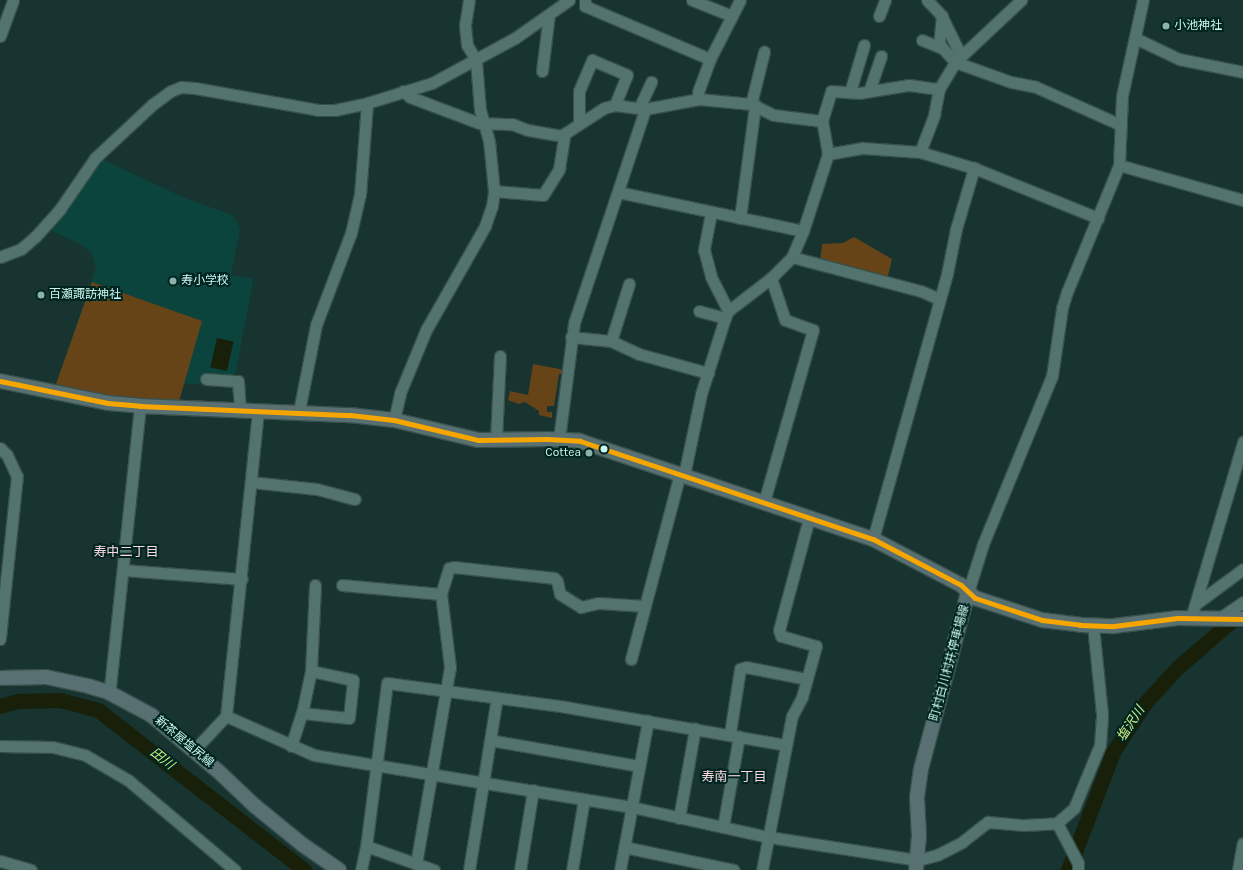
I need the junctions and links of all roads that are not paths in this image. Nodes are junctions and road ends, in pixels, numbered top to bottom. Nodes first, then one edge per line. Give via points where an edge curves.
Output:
1 (13, 0) edge
2 (469, 0) edge
3 (569, 0) edge
4 (585, 0) edge
5 (692, 0) edge
6 (740, 0) edge
7 (885, 0) edge
8 (927, 0) edge
9 (1021, 0) edge
10 (1143, 0) edge
11 (549, 14) junction
12 (732, 16) junction
13 (879, 16) dead end
14 (942, 16) junction
15 (0, 36) edge
16 (1135, 38) junction
17 (922, 40) dead end
18 (864, 45) dead end
19 (942, 48) junction
20 (881, 56) dead end
21 (760, 57) dead end
22 (710, 59) junction
23 (958, 59) junction
24 (476, 60) junction
25 (540, 65) dead end
26 (1243, 72) edge
27 (650, 82) dead end
28 (939, 89) junction
29 (403, 91) junction
30 (869, 91) junction
31 (850, 92) junction
32 (699, 99) junction
33 (367, 103) junction
34 (615, 105) junction
35 (753, 105) junction
36 (642, 108) junction
37 (822, 122) junction
38 (485, 124) junction
39 (578, 124) junction
40 (1121, 125) junction
41 (565, 133) junction
42 (920, 152) junction
43 (828, 154) junction
44 (1119, 165) junction
45 (974, 168) junction
46 (494, 191) junction
47 (618, 192) junction
48 (1243, 200) edge
49 (711, 213) junction
50 (740, 218) junction
51 (1098, 218) junction
52 (803, 231) junction
53 (0, 257) edge
54 (792, 257) junction
55 (771, 278) junction
56 (629, 284) dead end
57 (939, 299) junction
58 (699, 311) dead end
59 (726, 315) junction
60 (571, 337) junction
61 (611, 341) junction
62 (500, 356) dead end
63 (708, 372) junction
64 (206, 379) dead end
65 (0, 382) edge
66 (140, 406) junction
67 (240, 409) junction
68 (258, 410) junction
69 (299, 411) junction
70 (394, 420) junction
71 (559, 439) junction
72 (496, 440) junction
73 (1243, 442) edge
74 (0, 448) edge
75 (682, 475) junction
76 (251, 482) junction
77 (355, 499) dead end
78 (764, 502) junction
79 (809, 518) junction
80 (873, 539) junction
81 (123, 570) junction
82 (1243, 570) edge
83 (242, 579) junction
84 (3, 581) edge
85 (315, 585) dead end
86 (342, 585) dead end
87 (968, 592) junction
88 (441, 594) junction
89 (1243, 602) edge
90 (1197, 603) junction
91 (645, 606) junction
92 (1223, 617) junction
93 (1191, 618) junction
94 (1243, 619) edge
95 (1093, 626) junction
96 (0, 639) edge
97 (631, 658) dead end
98 (311, 671) junction
99 (0, 678) edge
100 (806, 679) junction
101 (110, 687) dead end
102 (446, 690) junction
103 (497, 698) junction
104 (302, 713) junction
105 (226, 716) junction
106 (648, 720) junction
107 (695, 728) junction
108 (734, 734) junction
109 (490, 740) junction
110 (786, 745) junction
111 (0, 746) edge
112 (291, 746) junction
113 (194, 750) junction
114 (377, 765) junction
115 (639, 766) junction
116 (433, 774) junction
117 (482, 782) junction
118 (533, 790) junction
119 (584, 799) junction
120 (632, 807) junction
121 (679, 818) junction
122 (722, 827) junction
123 (1059, 827) junction
124 (769, 837) junction
125 (1243, 843) edge
126 (366, 846) junction
127 (624, 847) junction
128 (0, 861) edge
129 (416, 864) junction
130 (917, 865) edge
131 (1078, 868) edge
132 (32, 870) edge
133 (235, 870) edge
134 (339, 870) edge
135 (361, 870) edge
136 (434, 870) edge
137 (469, 870) edge
138 (520, 870) edge
139 (572, 870) edge
140 (620, 870) edge
141 (734, 870) edge
142 (762, 870) edge
143 (1238, 870) edge

1 - 15 street
2 - 24 street via 465,25 467,45
3 - 11 street
4 - 22 street via 585,6
5 - 12 street
6 - 12 street
7 - 13 street
8 - 14 street
9 - 23 street
10 - 16 street
11 - 24 street via 515,38
11 - 25 street
12 - 22 street
14 - 19 street via 939,44
14 - 23 street
16 - 26 street via 1179,59
16 - 40 street via 1122,96
17 - 19 street
18 - 31 street
19 - 23 street
20 - 30 street
21 - 35 street
22 - 32 street via 698,92
23 - 28 street
23 - 40 street via 1011,82 1036,87
24 - 29 street via 432,83
24 - 38 street via 480,110
27 - 36 street
28 - 30 street via 909,85
28 - 42 street via 934,115
29 - 33 street
29 - 38 street via 410,97
30 - 31 street
31 - 37 street via 831,91
32 - 35 street
32 - 36 street
33 - 53 street via 335,110 318,110 181,87 153,104 95,158 60,209 34,237 21,249
33 - 69 street via 360,195 351,233 316,325
34 - 36 street
34 - 39 street via 604,108
34 - 39 street via 628,75 592,60 578,91
35 - 37 street via 774,115
35 - 50 street
36 - 47 street
37 - 43 street
38 - 41 street via 512,124 528,130 561,136
38 - 46 street via 490,140
39 - 41 street
40 - 44 street
41 - 46 street via 559,170 542,195
42 - 43 street via 863,148
42 - 45 street
43 - 52 street
44 - 48 street
44 - 51 street
45 - 51 street
45 - 57 street
46 - 70 street via 485,226 426,330 400,393
47 - 49 street
47 - 60 street
49 - 50 street
49 - 59 street via 704,250 711,277
50 - 52 street
51 - 87 street via 1062,308 1052,376 983,544
52 - 54 street
54 - 55 street
54 - 57 street via 921,291
55 - 59 street
55 - 78 street via 785,320 813,330
56 - 61 street
57 - 80 street
58 - 59 street
59 - 63 street
60 - 61 street
60 - 71 street
61 - 63 street via 639,354
62 - 72 street
63 - 75 street
64 - 67 street via 238,381
65 - 66 main road via 108,403
66 - 67 main road
66 - 81 street
67 - 68 main road
68 - 69 main road
68 - 76 street
69 - 70 main road
70 - 72 main road via 463,437
71 - 72 main road
71 - 75 main road via 590,443
73 - 90 street
74 - 84 street via 7,455 17,476
75 - 78 main road
75 - 91 street
76 - 77 street via 317,489
76 - 83 street
78 - 79 main road
79 - 80 main road
79 - 100 street via 779,630 781,636 816,646
80 - 87 main road via 920,562 961,585
81 - 83 street
81 - 101 street
82 - 90 street via 1202,602
83 - 105 street
84 - 96 street
85 - 98 street
86 - 88 street
87 - 95 main road, 町村白川村井停車場線 via 975,598 1042,620
87 - 130 main road, 町村白川村井停車場線 via 921,768 917,797
88 - 91 street via 449,568 454,567 554,578 560,594 581,607 599,603
88 - 102 street via 450,667
89 - 92 street
90 - 93 street
91 - 97 street
92 - 93 main road, 町村白川村井停車場線
92 - 94 main road, 町村白川村井停車場線
93 - 95 main road, 町村白川村井停車場線
95 - 123 street via 1102,714 1100,745 1074,808
98 - 104 street
98 - 104 street via 354,680 349,718
99 - 113 main road, 新茶屋塩尻線 via 46,677 108,692 151,715
100 - 108 street via 746,667 740,669
100 - 110 street via 792,716
102 - 103 street
102 - 114 street via 388,683
102 - 116 street
103 - 106 street
103 - 109 street
104 - 112 street
105 - 112 street
105 - 113 street
106 - 107 street
106 - 115 street
107 - 108 street
107 - 121 street
108 - 110 street
108 - 122 street
109 - 115 street
109 - 117 street
110 - 124 street
111 - 133 street via 54,747 91,758 128,780
112 - 114 street via 314,755
113 - 134 main road, 新茶屋塩尻線 via 255,806
114 - 116 street
114 - 126 street
115 - 120 street
116 - 117 street
116 - 129 street
117 - 118 street
117 - 137 street
118 - 119 street
118 - 138 street
119 - 120 street
119 - 139 street
120 - 121 street
120 - 127 street
121 - 122 street
122 - 124 street
123 - 130 street via 988,822 962,842
123 - 131 street
124 - 130 street
124 - 142 street
125 - 143 street
126 - 129 street
126 - 135 street
127 - 140 street
127 - 141 street
128 - 132 street
129 - 136 street

